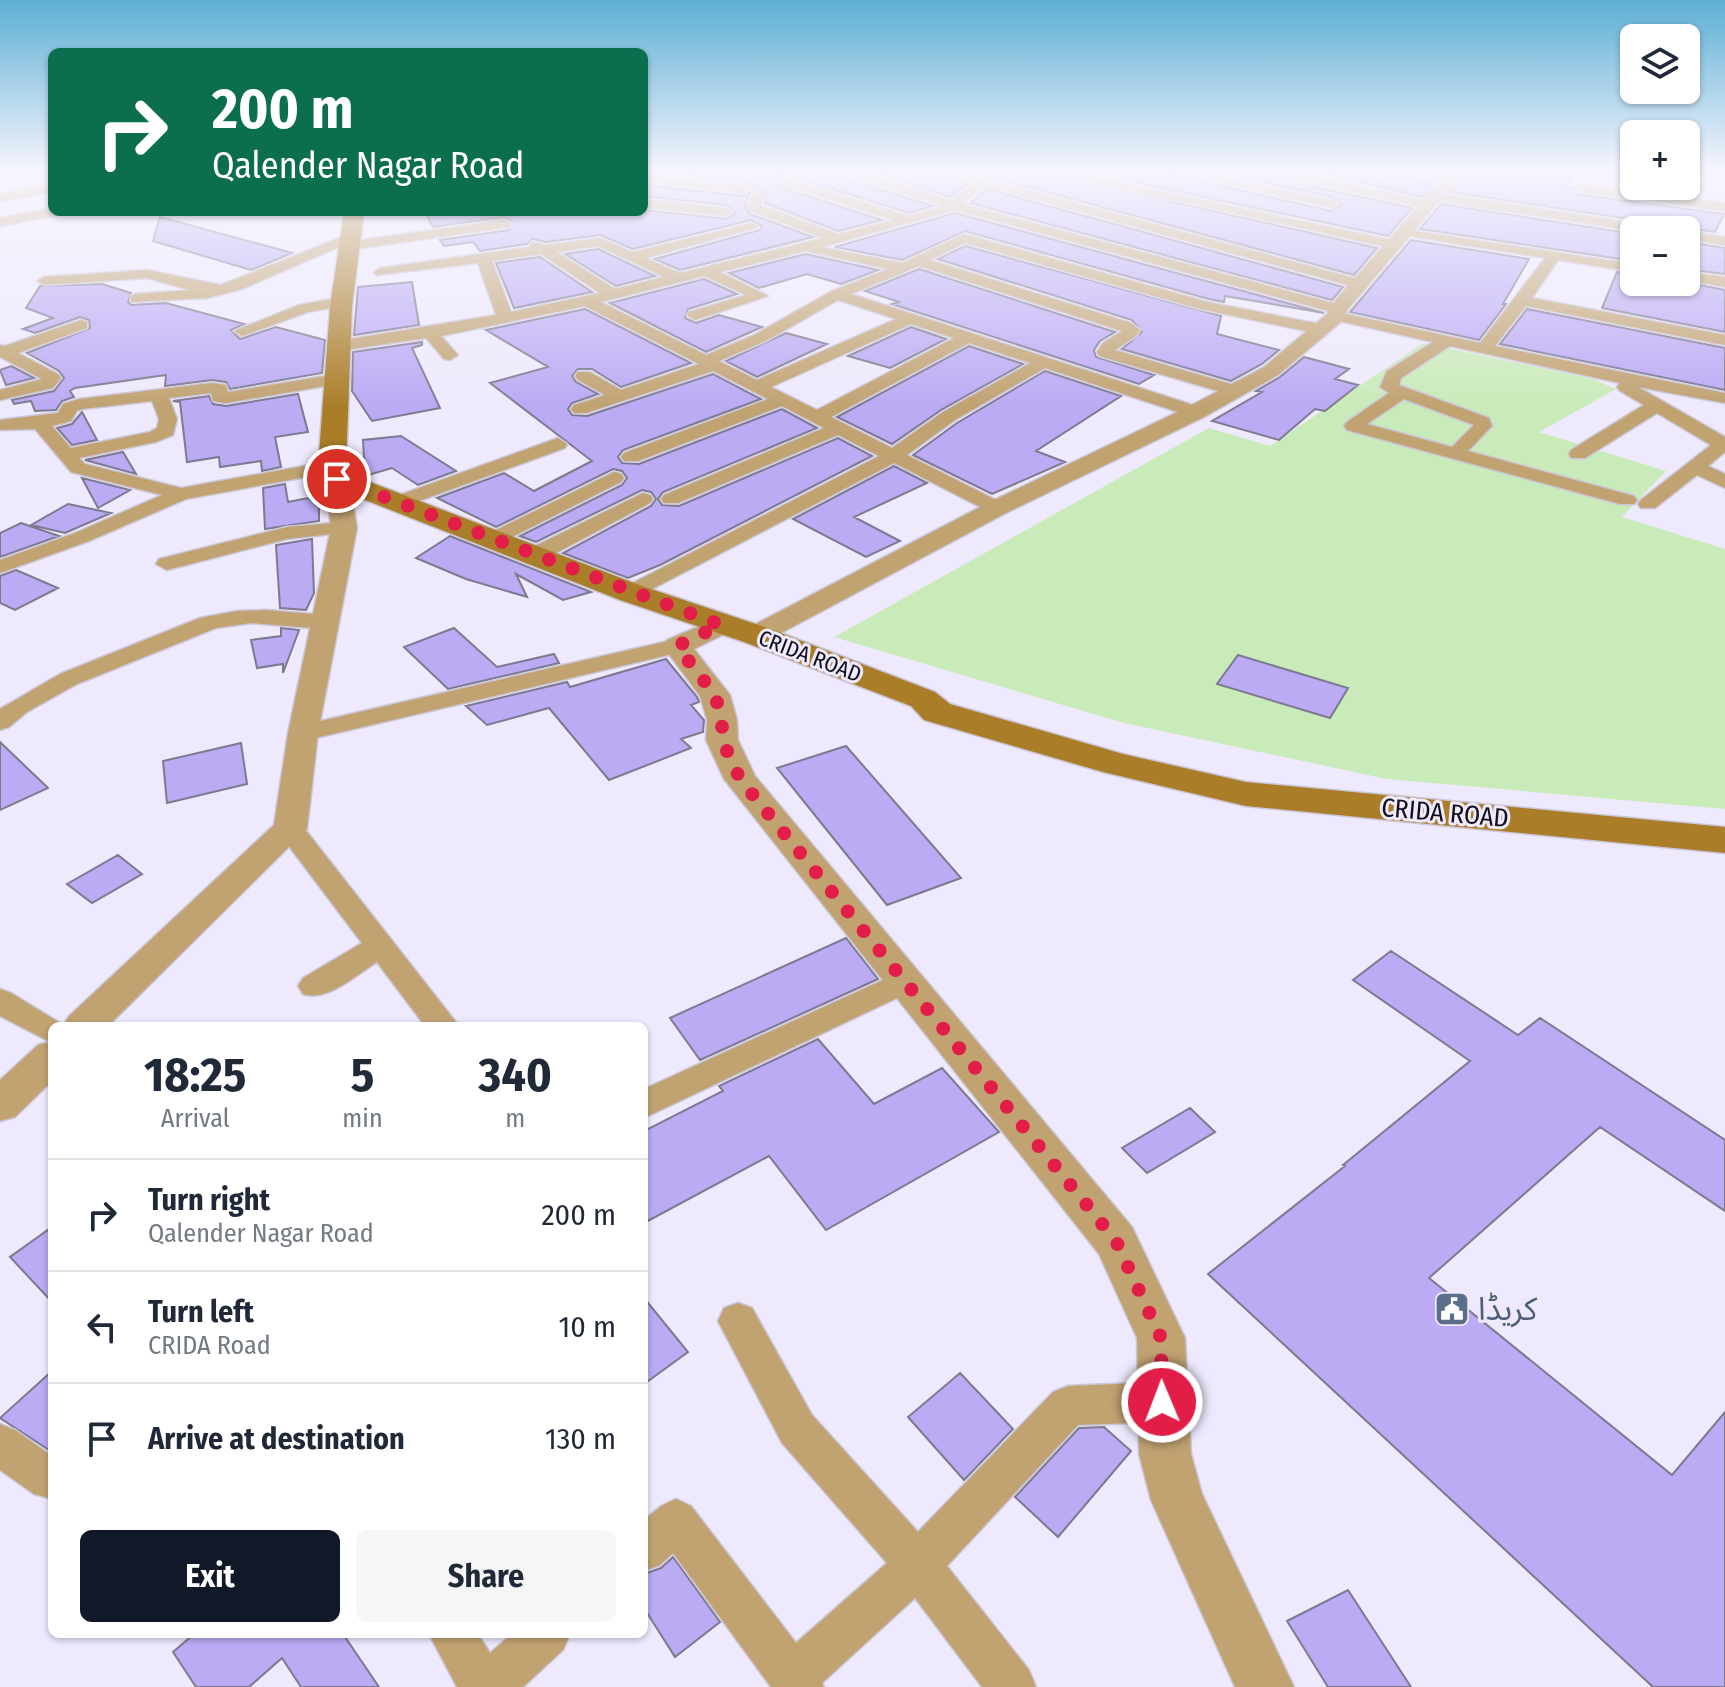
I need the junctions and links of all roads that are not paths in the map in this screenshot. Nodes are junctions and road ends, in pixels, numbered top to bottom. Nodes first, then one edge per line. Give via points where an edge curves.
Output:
1 (318, 249) edge
2 (347, 249) edge
3 (552, 249) edge
4 (617, 249) edge
5 (664, 249) edge
6 (800, 249) edge
7 (808, 249) edge
8 (942, 249) edge
9 (1002, 249) edge
10 (1099, 249) edge
11 (1228, 249) edge
12 (1392, 249) edge
13 (1498, 249) edge
14 (543, 250) junction
15 (1554, 255) junction
16 (635, 256) junction
17 (484, 258) junction
18 (910, 264) junction
19 (1620, 266) edge
20 (381, 272) dead end
21 (707, 272) junction
22 (678, 278) junction
23 (1700, 278) edge
24 (44, 281) dead end
25 (1725, 282) edge
26 (1360, 284) junction
27 (218, 291) junction
28 (612, 294) junction
29 (837, 294) junction
30 (136, 299) dead end
31 (587, 301) junction
32 (1522, 301) junction
33 (343, 302) junction
34 (695, 315) dead end
35 (505, 317) junction
36 (1331, 318) junction
37 (908, 319) junction
38 (81, 325) dead end
39 (242, 331) dead end
40 (430, 333) junction
41 (967, 337) junction
42 (1725, 340) edge
43 (1446, 341) junction
44 (338, 346) junction
45 (1483, 350) junction
46 (450, 355) dead end
47 (2, 357) edge
48 (1045, 361) junction
49 (709, 363) junction
50 (584, 376) dead end
51 (1608, 376) junction
52 (337, 379) junction
53 (759, 386) junction
54 (1235, 391) junction
55 (1400, 393) junction
56 (0, 395) edge
57 (159, 396) junction
58 (620, 396) junction
59 (1725, 398) edge
60 (783, 400) junction
61 (1657, 405) junction
62 (580, 409) dead end
63 (1196, 412) junction
64 (817, 417) junction
65 (40, 423) junction
66 (0, 425) edge
67 (839, 428) junction
68 (558, 444) dead end
69 (1724, 444) edge
70 (1457, 452) junction
71 (1578, 454) dead end
72 (65, 455) junction
73 (631, 457) dead end
74 (892, 457) junction
75 (1695, 467) junction
76 (334, 473) junction
77 (614, 478) dead end
78 (1725, 482) edge
79 (181, 494) junction
80 (643, 499) dead end
81 (671, 499) dead end
82 (1627, 500) dead end
83 (401, 501) junction
84 (1648, 504) dead end
85 (997, 508) junction
86 (344, 528) junction
87 (493, 539) junction
88 (533, 556) junction
89 (167, 564) dead end
90 (0, 567) edge
91 (631, 593) junction
92 (324, 622) junction
93 (739, 630) junction
94 (677, 646) junction
95 (0, 722) edge
96 (303, 733) junction
97 (1168, 767) junction
98 (1725, 818) edge
99 (290, 829) junction
100 (1725, 840) edge
101 (380, 946) junction
102 (907, 980) junction
103 (314, 986) dead end
104 (0, 1001) edge
105 (87, 1022) edge
106 (440, 1022) edge
107 (48, 1029) edge
108 (48, 1060) edge
109 (648, 1102) edge
110 (0, 1105) edge
111 (738, 1321) dead end
112 (1162, 1402) junction
113 (0, 1445) edge
114 (48, 1478) edge
115 (648, 1546) edge
116 (918, 1565) junction
117 (454, 1638) edge
118 (542, 1638) edge
119 (796, 1683) edge
120 (485, 1687) edge
121 (1012, 1687) edge
122 (1265, 1687) edge

1 - 27 street
2 - 33 main road
3 - 14 street
4 - 16 street
5 - 16 street
6 - 21 street
7 - 18 street
8 - 18 street
9 - 36 street via 1206,306
10 - 36 street
11 - 26 street
12 - 26 street
13 - 15 street
14 - 17 street
14 - 28 street
15 - 19 street
15 - 32 street
16 - 22 street
17 - 20 street
17 - 35 street
18 - 29 street
18 - 54 street via 1125,326 1130,333 1105,352
21 - 22 street
21 - 34 street via 760,296
22 - 28 street
23 - 25 street
24 - 27 street via 147,274
26 - 36 street
27 - 30 street
28 - 31 street
29 - 37 street
29 - 49 street
31 - 35 street
31 - 49 street
32 - 42 street
32 - 45 street
33 - 39 street via 305,308
33 - 44 main road
35 - 40 street
36 - 43 street
36 - 54 street via 1271,371
37 - 41 street
37 - 53 street
38 - 47 street
40 - 44 street
40 - 46 street
41 - 48 street
41 - 64 street
43 - 45 street
43 - 55 street via 1393,375 1389,387
44 - 52 main road
45 - 51 street
47 - 56 street via 51,380
48 - 63 street
48 - 74 street via 949,416
49 - 53 street
49 - 58 street
50 - 58 street
51 - 59 street
51 - 61 street
52 - 57 street via 221,398 217,388
52 - 76 main road
53 - 60 street
54 - 63 street
55 - 70 street via 1483,422
55 - 70 street via 1353,426
57 - 65 street via 79,404 65,417
57 - 72 street via 168,419 166,431
58 - 62 street
60 - 64 street
60 - 73 street
61 - 69 street
61 - 71 street
63 - 85 street
64 - 67 street
65 - 66 street
65 - 72 street
67 - 74 street
67 - 81 street
68 - 83 street
69 - 75 street
70 - 82 street
72 - 79 street via 84,471
74 - 85 street
74 - 91 street
75 - 78 street
75 - 84 street
76 - 79 street
76 - 83 main road, CRIDA ROAD
76 - 86 street
77 - 87 street
79 - 90 street
80 - 88 street
83 - 87 main road, CRIDA ROAD
85 - 93 street
86 - 89 street via 287,533
86 - 92 street
87 - 88 main road, CRIDA ROAD
88 - 91 main road, CRIDA ROAD
91 - 93 main road, CRIDA ROAD
92 - 95 street via 226,617 49,689 15,707
92 - 96 street
93 - 94 street
93 - 97 main road, CRIDA ROAD via 923,699 937,712
94 - 96 street
94 - 102 street via 715,695 722,740 740,779
96 - 99 street
97 - 98 main road, CRIDA ROAD
97 - 100 main road, CRIDA ROAD via 1246,794
99 - 101 street
99 - 105 street
101 - 103 street
101 - 106 street
102 - 109 street
102 - 112 street via 1116,1241 1161,1338
104 - 107 street
108 - 110 street
111 - 116 street via 797,1429
112 - 116 street via 1068,1406
112 - 122 street via 1165,1454 1177,1500
113 - 114 street
115 - 119 street via 676,1521
116 - 119 street
116 - 121 street
117 - 120 street
118 - 120 street

